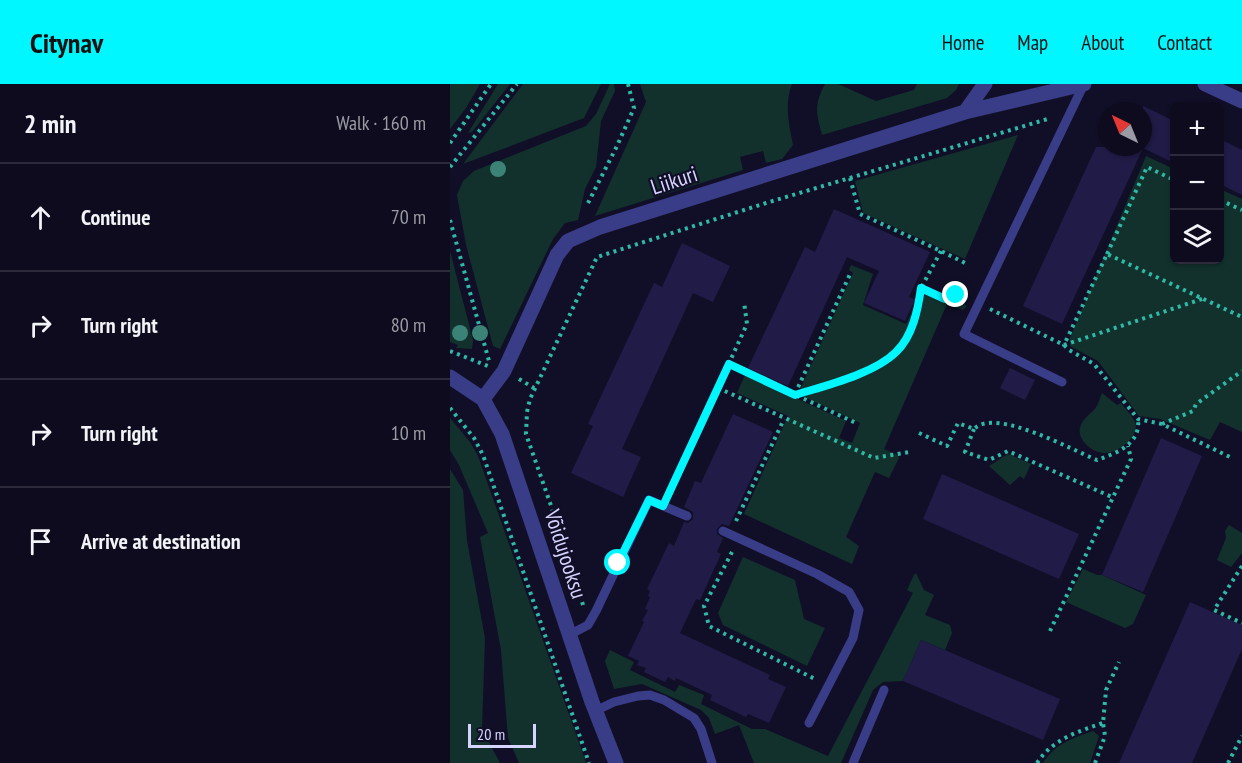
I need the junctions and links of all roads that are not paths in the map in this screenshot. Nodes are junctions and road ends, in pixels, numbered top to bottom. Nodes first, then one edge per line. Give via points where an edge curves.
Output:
1 (986, 84) edge
2 (1084, 84) edge
3 (1206, 84) edge
4 (1242, 101) edge
5 (965, 112) junction
6 (450, 377) edge
7 (1062, 382) dead end
8 (483, 399) junction
9 (687, 516) dead end
10 (731, 534) road end
11 (569, 635) junction
12 (884, 690) dead end
13 (595, 711) junction
14 (809, 723) dead end
15 (616, 763) edge
16 (712, 763) edge
17 (853, 763) edge

1 - 5 street
2 - 5 street, Liikuri
2 - 7 lane via 964,334
3 - 4 street
5 - 8 street, Liikuri via 600,227 568,242 557,255 504,370
6 - 8 street, Võidujooksu
8 - 11 street, Võidujooksu via 502,434
9 - 11 lane via 649,500 588,625
10 - 14 lane via 849,592 859,610 853,638
11 - 13 street, Võidujooksu
12 - 17 lane
13 - 15 street, Võidujooksu
13 - 16 lane via 638,696 664,700 694,718

